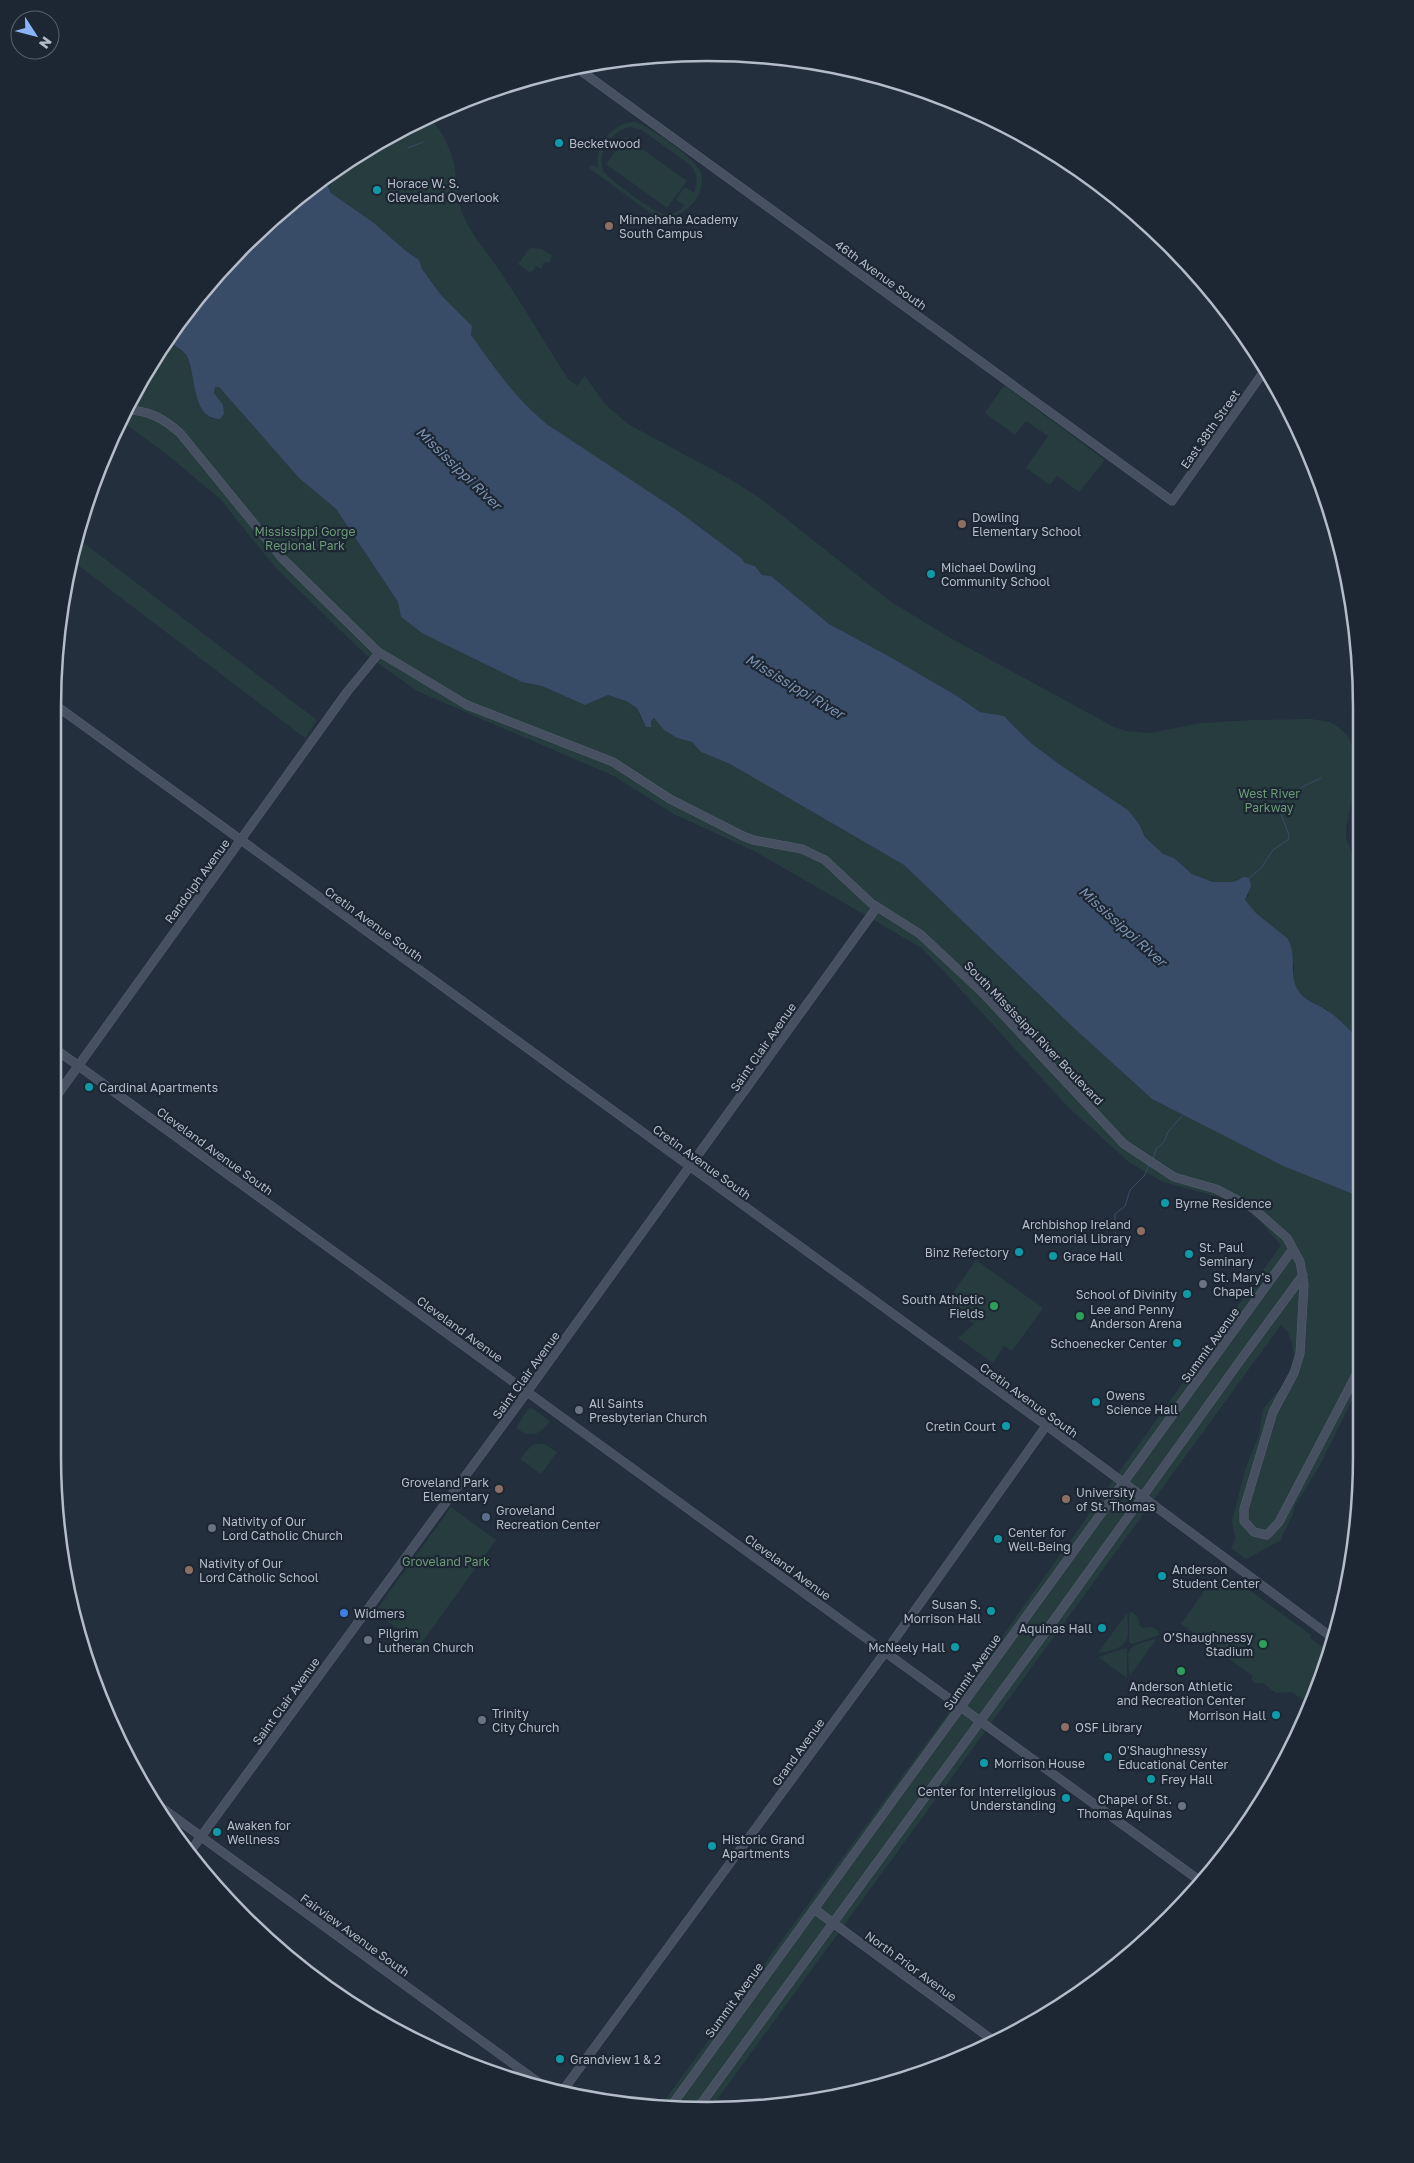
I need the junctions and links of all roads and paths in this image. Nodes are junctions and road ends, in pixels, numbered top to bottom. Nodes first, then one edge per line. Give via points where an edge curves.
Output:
1 (584, 74) edge
2 (1261, 376) edge
3 (134, 411) edge
4 (1172, 501) joint
5 (377, 651) junction
6 (61, 709) edge
7 (240, 841) junction
8 (877, 907) junction
9 (61, 1053) edge
10 (78, 1066) junction
11 (61, 1090) edge
12 (690, 1167) junction
13 (1293, 1248) junction
14 (359, 1270) joint
15 (1303, 1275) junction
16 (1353, 1381) edge
17 (528, 1391) junction
18 (1046, 1426) junction
19 (1123, 1484) junction
20 (1142, 1498) junction
21 (1327, 1634) edge
22 (885, 1652) junction
23 (961, 1706) junction
24 (980, 1720) junction
25 (169, 1813) edge
26 (201, 1836) junction
27 (193, 1847) edge
28 (1196, 1878) edge
29 (814, 1909) junction
30 (834, 1923) junction
31 (989, 2037) edge
32 (531, 2077) edge
33 (566, 2086) edge
34 (675, 2100) edge
35 (703, 2102) edge

1 - 4 street, 46th Avenue South
2 - 4 street, East 38th Street
3 - 5 street, South Mississippi River Boulevard via 153,414 176,430 282,558
5 - 7 street, Randolph Avenue
5 - 8 street, South Mississippi River Boulevard via 467,705 613,762 670,799 743,836 802,850 825,860
6 - 7 street, Cretin Avenue South
7 - 10 street, Randolph Avenue
7 - 12 street, Cretin Avenue South
8 - 12 street, Saint Clair Avenue
8 - 13 street, South Mississippi River Boulevard via 912,928 984,994 1124,1144 1163,1171 1189,1183 1216,1189 1253,1208 1282,1233
9 - 10 street, Cleveland Avenue South
10 - 11 street, Randolph Avenue
10 - 14 street, Cleveland Avenue South
12 - 17 street, Saint Clair Avenue
12 - 18 street, Cretin Avenue South
13 - 15 street, South Mississippi River Boulevard
13 - 19 street, Summit Avenue
14 - 17 street, Cleveland Avenue
15 - 16 street, South Mississippi River Boulevard via 1304,1316 1300,1354 1294,1373 1273,1412 1244,1509 1244,1521 1254,1532 1267,1535 1274,1529
15 - 20 street
17 - 22 street, Cleveland Avenue
17 - 26 street, Saint Clair Avenue
18 - 19 street, Cretin Avenue South
18 - 22 street, Grand Avenue
19 - 20 street, Cretin Avenue South
19 - 23 street, Summit Avenue
20 - 21 street, Cretin Avenue South
20 - 24 street
22 - 23 street, Cleveland Avenue
22 - 33 street, Grand Avenue
23 - 24 street, Cleveland Avenue
23 - 29 street, Summit Avenue
24 - 28 street, Cleveland Avenue
24 - 30 street
25 - 26 street, Fairview Avenue South
26 - 27 street, Saint Clair Avenue
26 - 32 street, Fairview Avenue South
29 - 30 street, North Prior Avenue
29 - 34 street, Summit Avenue
30 - 31 street, North Prior Avenue
30 - 35 street

